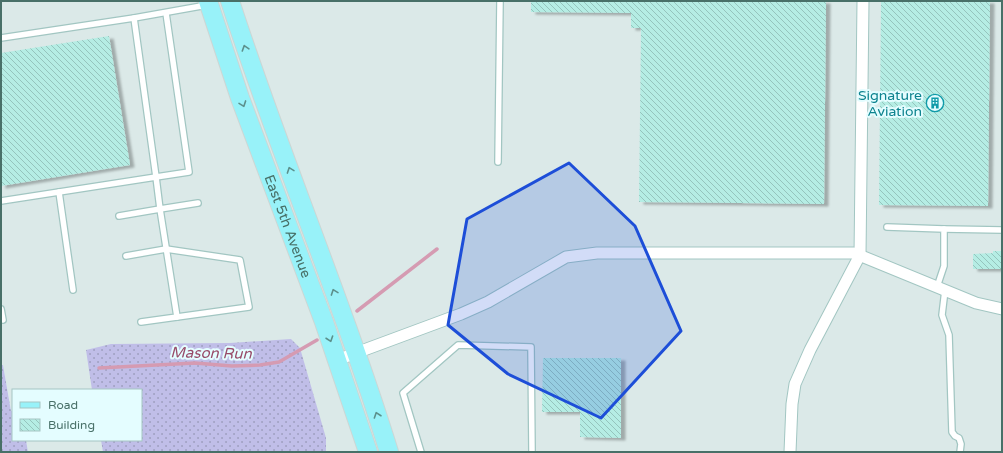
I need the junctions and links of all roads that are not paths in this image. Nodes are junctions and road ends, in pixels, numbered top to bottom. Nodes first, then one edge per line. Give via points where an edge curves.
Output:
1 (230, 1) edge
2 (500, 1) edge
3 (863, 1) edge
4 (208, 3) edge
5 (166, 12) junction
6 (134, 18) junction
7 (1, 38) edge
8 (498, 162) dead end
9 (156, 177) junction
10 (59, 192) junction
11 (1, 200) edge
12 (198, 204) dead end
13 (160, 209) junction
14 (119, 216) dead end
15 (886, 227) dead end
16 (944, 229) junction
17 (1002, 230) edge
18 (166, 250) junction
19 (860, 255) junction
20 (126, 256) dead end
21 (941, 289) junction
22 (72, 290) dead end
23 (1, 309) edge
24 (1002, 309) edge
25 (177, 317) junction
26 (3, 320) dead end
27 (141, 322) dead end
28 (356, 353) junction
29 (337, 360) junction
30 (368, 452) edge
31 (389, 452) edge
32 (421, 452) edge
33 (532, 452) edge
34 (790, 452) edge
35 (960, 452) edge

28 -> 1 main road, East 5th Avenue via 246,52
2 - 8 lane
3 - 19 street
4 - 5 lane
4 -> 29 main road, East 5th Avenue
5 - 6 lane
5 - 9 lane via 190,172
6 - 7 lane
6 - 9 lane
9 - 10 lane
9 - 13 lane
10 - 11 lane
10 - 22 lane
12 - 13 lane
13 - 14 lane
13 - 18 lane
15 - 16 lane
16 - 17 lane
16 - 21 lane
18 - 20 lane
18 - 25 lane
18 - 25 lane via 240,260 248,307
19 - 21 street
19 - 28 street via 597,253 566,257 488,302
19 - 34 street via 795,384
21 - 24 street via 976,304
21 - 35 lane via 942,315 948,335 952,432 959,438
23 - 26 lane
25 - 27 lane
28 - 29 street
31 -> 28 main road, East 5th Avenue
29 - 30 main road, East 5th Avenue
32 - 33 lane via 403,393 458,345 531,347

